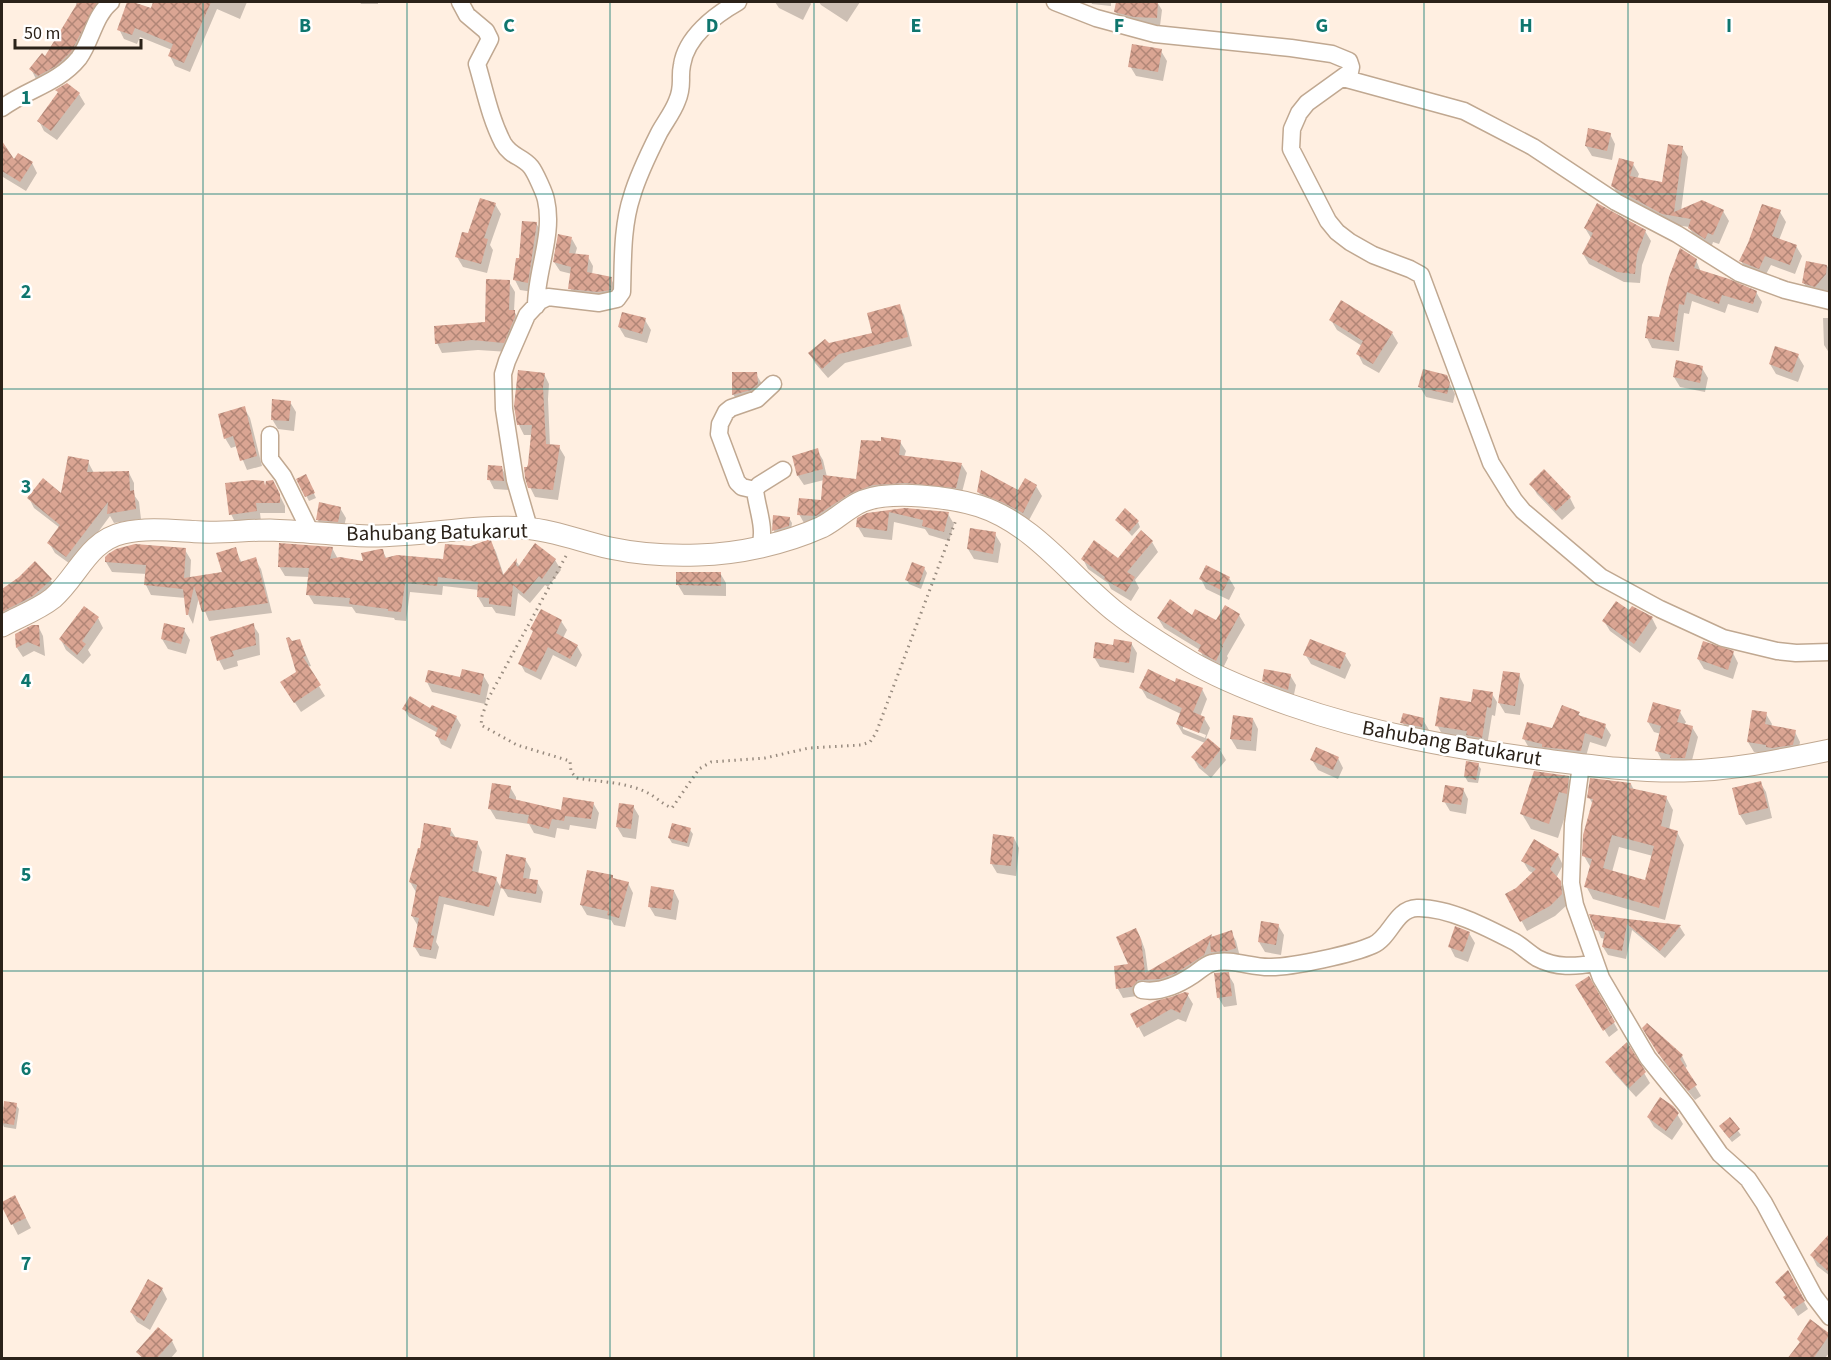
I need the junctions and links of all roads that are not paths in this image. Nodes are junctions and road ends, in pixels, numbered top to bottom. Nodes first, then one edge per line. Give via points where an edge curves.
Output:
1 (111, 2) edge
2 (460, 2) edge
3 (738, 2) edge
4 (1055, 2) edge
5 (1343, 78) junction
6 (2, 108) edge
7 (1830, 301) edge
8 (536, 306) junction
9 (773, 384) dead end
10 (270, 435) dead end
11 (783, 470) dead end
12 (755, 490) junction
13 (529, 528) junction
14 (310, 531) junction
15 (760, 547) junction
16 (2, 626) edge
17 (1830, 652) edge
18 (1830, 750) edge
19 (1581, 765) junction
20 (1594, 963) junction
21 (1142, 990) dead end
22 (1830, 1317) edge

1 - 6 street via 102,11 89,43 65,73
2 - 8 street via 490,39 477,64 500,136 510,153 531,167 547,202 548,227
3 - 8 street via 698,34 685,55 676,103 658,135 627,213 622,292 617,299 599,303 548,297
4 - 5 street via 1155,34 1332,54 1349,61 1350,72
5 - 7 street via 1464,111 1533,147 1616,202 1739,273
5 - 17 street via 1299,113 1292,129 1291,148 1337,232 1373,255 1421,275 1491,463 1514,500 1601,577 1660,609 1741,644 1796,653
8 - 13 street via 527,315 507,361 502,390 516,480
9 - 12 street via 757,399 731,408 720,424 719,434 737,482
10 - 14 street via 270,459
11 - 12 street
12 - 15 street via 762,529
13 - 14 street, Bahubang Batukarut via 391,536
13 - 15 street, Bahubang Batukarut via 612,548 660,554 700,555
14 - 16 street, Bahubang Batukarut via 141,530 111,537 80,564 56,595
15 - 19 street, Bahubang Batukarut via 818,529 869,499 926,497 962,502 1002,515 1118,614 1224,680 1373,730 1424,742
18 - 19 street, Bahubang Batukarut via 1726,769 1642,770
19 - 20 street via 1571,883
20 - 21 street via 1575,967 1538,959 1516,943 1467,919 1418,908 1399,917 1376,944 1354,951 1271,967 1213,963 1181,983 1157,991
20 - 22 street via 1648,1058 1720,1154 1748,1179 1814,1296

